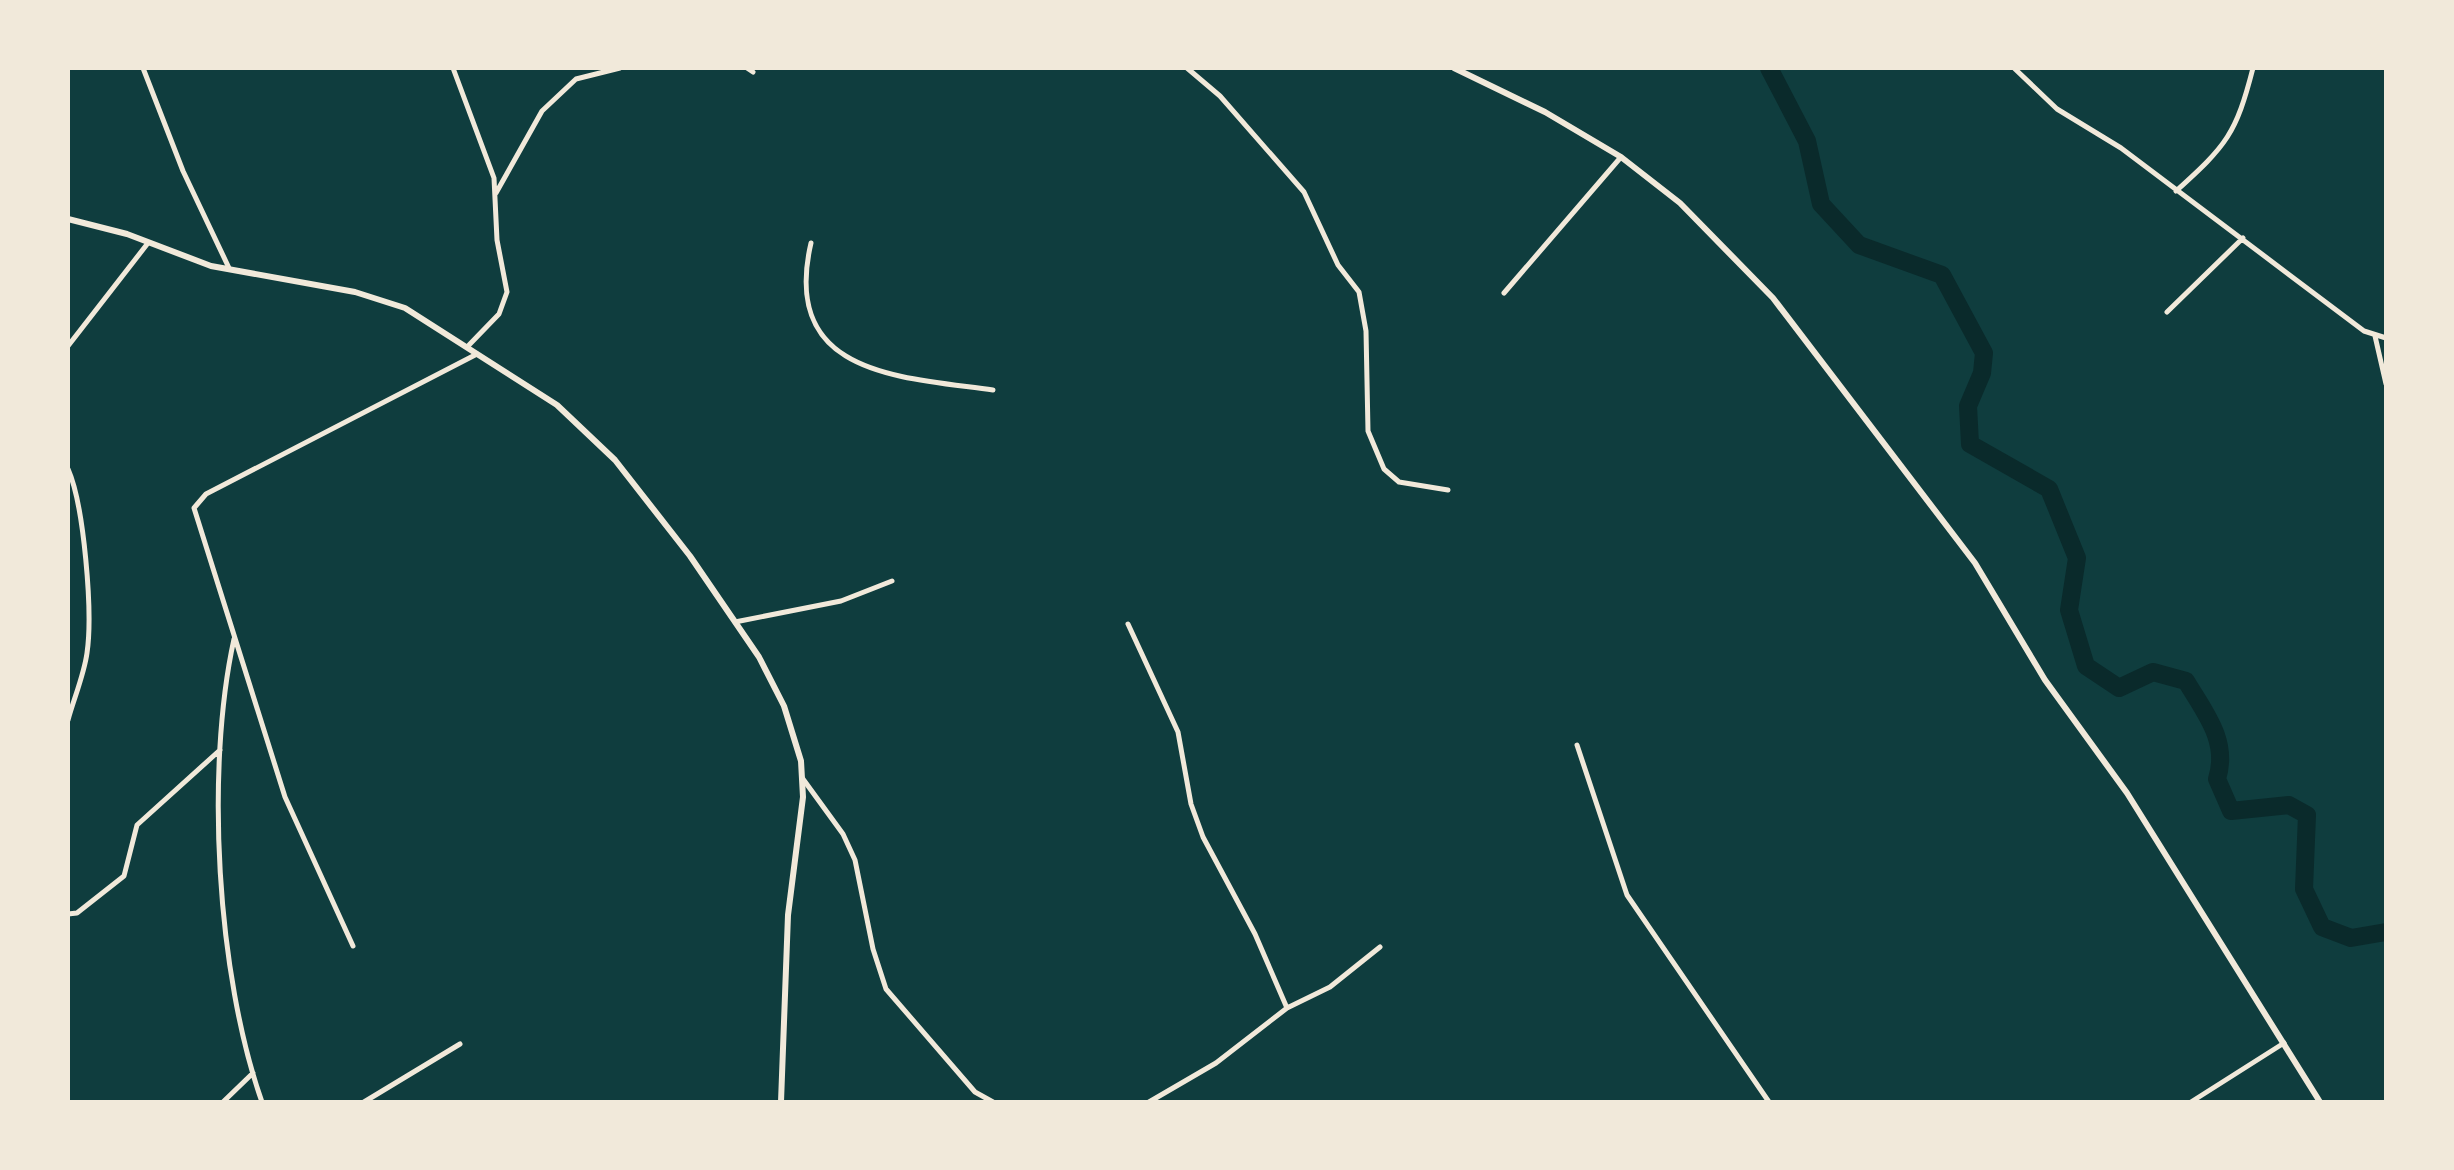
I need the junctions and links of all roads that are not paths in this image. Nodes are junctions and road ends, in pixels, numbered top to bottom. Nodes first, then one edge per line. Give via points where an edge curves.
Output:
1 (143, 68) edge
2 (453, 68) edge
3 (620, 68) edge
4 (1187, 68) edge
5 (1454, 68) edge
6 (2014, 68) edge
7 (2253, 68) edge
8 (598, 70) edge
9 (1621, 156) junction
10 (2176, 190) junction
11 (495, 195) junction
12 (68, 219) edge
13 (2243, 238) junction
14 (148, 243) junction
15 (811, 243) dead end
16 (230, 270) junction
17 (1504, 293) dead end
18 (2168, 312) dead end
19 (2375, 336) junction
20 (2386, 338) edge
21 (468, 345) junction
22 (68, 346) edge
23 (480, 352) junction
24 (2386, 384) edge
25 (993, 390) dead end
26 (68, 469) edge
27 (1448, 490) dead end
28 (892, 581) dead end
29 (734, 622) junction
30 (1128, 624) dead end
31 (235, 636) junction
32 (68, 720) edge
33 (1577, 745) dead end
34 (222, 748) junction
35 (803, 778) junction
36 (68, 914) edge
37 (354, 946) dead end
38 (1380, 947) dead end
39 (1287, 1008) junction
40 (2284, 1043) junction
41 (460, 1044) dead end
42 (253, 1073) junction
43 (224, 1102) edge
44 (262, 1102) edge
45 (364, 1102) edge
46 (781, 1102) edge
47 (993, 1102) edge
48 (1149, 1102) edge
49 (1770, 1102) edge
50 (2191, 1102) edge
51 (2320, 1102) edge

1 - 16 street
2 - 11 street
3 - 8 street
4 - 27 street via 1220,96 1312,202 1338,265 1359,292 1368,431 1384,469 1399,482
5 - 9 street
6 - 10 street via 2057,109
7 - 10 street via 2228,142
8 - 11 street via 576,78 542,111
9 - 17 street
9 - 40 street via 1680,203 1773,298 1956,536
10 - 13 street
11 - 21 street via 506,298
12 - 14 street
13 - 18 street
13 - 19 street
14 - 16 street
14 - 22 street
15 - 25 street via 807,298 819,329 839,351 879,374
16 - 21 street via 392,302
19 - 20 street
19 - 24 street
21 - 23 street
23 - 29 street via 558,405 602,445
23 - 31 street via 199,502 193,516
26 - 32 street via 77,496 88,618 87,652
28 - 29 street via 841,601
29 - 35 street via 776,688
30 - 39 street via 1178,732 1203,837
31 - 34 street
31 - 37 street via 286,797
33 - 49 street via 1627,894
34 - 36 street via 137,825 124,876
34 - 42 street via 225,899
35 - 46 street via 788,915
35 - 47 street via 856,860 886,989 975,1092
38 - 39 street via 1330,987
39 - 48 street via 1216,1063
40 - 50 street
40 - 51 street
41 - 45 street
42 - 43 street
42 - 44 street

